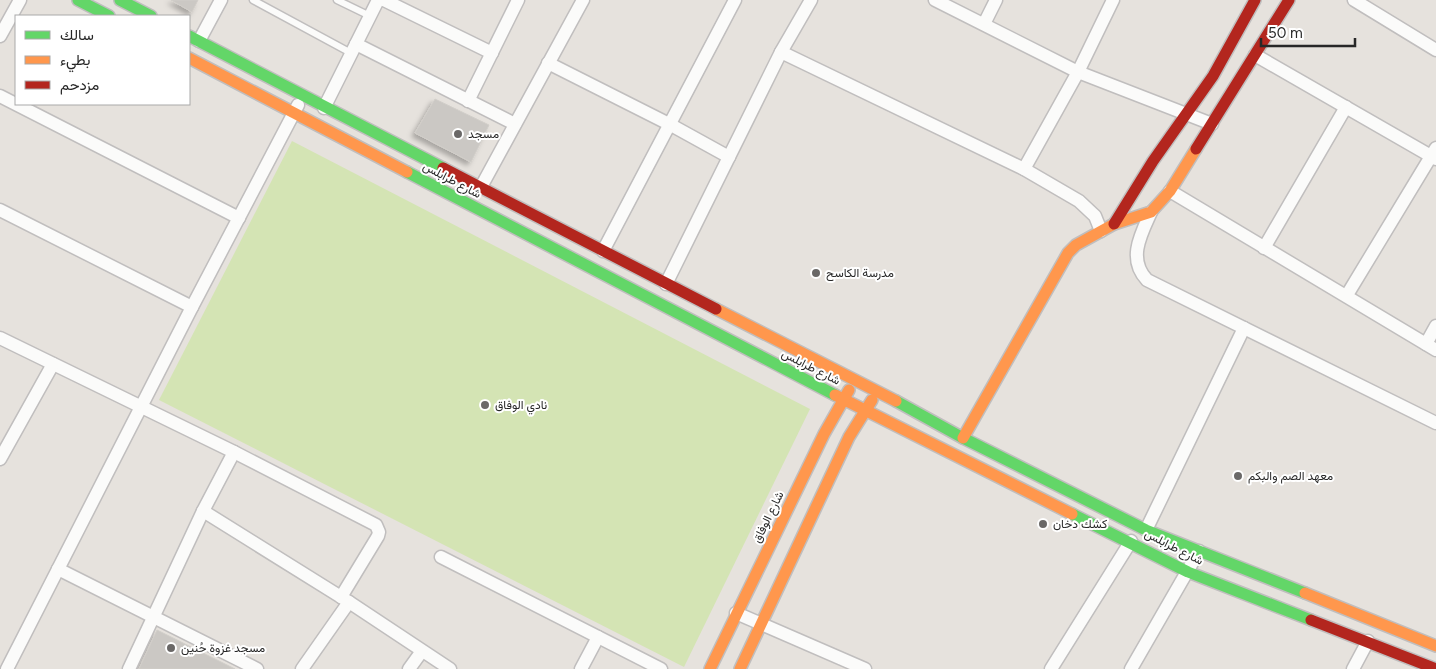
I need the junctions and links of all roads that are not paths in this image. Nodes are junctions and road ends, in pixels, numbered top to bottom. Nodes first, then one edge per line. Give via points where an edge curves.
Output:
1 (20, 0) edge
2 (78, 0) edge
3 (120, 0) edge
4 (221, 0) edge
5 (253, 0) edge
6 (337, 0) edge
7 (378, 0) edge
8 (384, 0) edge
9 (518, 0) edge
10 (583, 0) edge
11 (735, 0) edge
12 (811, 0) edge
13 (935, 0) edge
14 (996, 0) edge
15 (1113, 0) edge
16 (1255, 0) edge
17 (1289, 0) edge
18 (1354, 0) edge
19 (107, 15) edge
20 (149, 15) edge
21 (370, 16) junction
22 (984, 24) junction
23 (0, 36) edge
24 (194, 39) edge
25 (354, 48) junction
26 (1436, 50) edge
27 (781, 52) junction
28 (492, 53) junction
29 (1255, 55) junction
30 (190, 59) edge
31 (548, 63) junction
32 (1078, 72) junction
33 (0, 96) edge
34 (302, 96) junction
35 (468, 101) junction
36 (15, 104) edge
37 (18, 105) edge
38 (1346, 107) junction
39 (324, 108) junction
40 (294, 112) junction
41 (1188, 115) junction
42 (515, 124) junction
43 (671, 124) junction
44 (1212, 124) junction
45 (1434, 155) edge
46 (729, 157) junction
47 (1024, 169) junction
48 (480, 187) junction
49 (1170, 191) junction
50 (0, 210) edge
51 (1151, 212) junction
52 (239, 218) junction
53 (1114, 224) junction
54 (1101, 231) junction
55 (1264, 248) junction
56 (603, 251) junction
57 (666, 284) junction
58 (1348, 295) junction
59 (192, 307) junction
60 (1436, 326) edge
61 (1244, 328) junction
62 (0, 338) edge
63 (1431, 347) edge
64 (53, 364) junction
65 (856, 379) junction
66 (809, 382) junction
67 (878, 391) junction
68 (844, 399) junction
69 (140, 408) junction
70 (866, 409) junction
71 (1436, 423) edge
72 (899, 428) junction
73 (824, 434) junction
74 (849, 437) junction
75 (963, 438) junction
76 (234, 452) junction
77 (0, 459) edge
78 (203, 511) junction
79 (1146, 530) junction
80 (1131, 541) junction
81 (1198, 551) junction
82 (441, 557) dead end
83 (58, 569) junction
84 (1188, 572) junction
85 (345, 599) junction
86 (736, 613) junction
87 (156, 617) junction
88 (762, 623) junction
89 (598, 637) junction
90 (1368, 641) junction
91 (1435, 642) edge
92 (422, 651) junction
93 (7, 669) edge
94 (129, 669) edge
95 (257, 669) edge
96 (302, 669) edge
97 (409, 669) edge
98 (450, 669) edge
99 (581, 669) edge
100 (661, 669) edge
101 (710, 669) edge
102 (740, 669) edge
103 (865, 669) edge
104 (1050, 669) edge
105 (1131, 669) edge
106 (1353, 669) edge
107 (1436, 669) edge

1 - 23 street
2 - 19 main road
3 - 20 main road
4 - 24 street
5 - 25 lane
6 - 21 lane
7 - 21 street
8 - 28 street
9 - 28 street
10 - 31 street
11 - 43 street
12 - 27 street
13 - 22 street
14 - 22 street
15 - 32 street
16 - 41 main road
17 - 29 main road
18 - 26 street
21 - 25 street
22 - 32 street
24 - 34 main road, شارع طرابلس
25 - 35 street
25 - 39 street
27 - 46 street
27 - 47 street
28 - 35 street
29 - 38 street
29 - 44 main road
30 - 40 main road, شارع طرابلس
31 - 42 street
31 - 43 street
32 - 41 street
32 - 47 street
33 - 36 street
34 - 39 main road, شارع طرابلس
34 - 40 street
35 - 42 street
37 - 52 street
38 - 45 street
38 - 55 street
39 - 48 main road, شارع طرابلس
40 - 52 street
40 - 66 main road, شارع طرابلس
41 - 44 street
41 - 53 main road
42 - 48 street
43 - 46 street
43 - 56 street
44 - 49 main road
45 - 58 street
46 - 57 street
47 - 54 street via 1079,200 1095,216
48 - 56 main road, شارع طرابلس
49 - 51 main road
49 - 55 street
50 - 59 street
51 - 53 main road
51 - 61 street via 1138,241 1136,254 1141,274 1147,280
52 - 59 street
53 - 54 main road
54 - 75 main road via 1076,245 1060,265
55 - 58 street
56 - 57 main road, شارع طرابلس
57 - 65 main road, شارع طرابلس
58 - 63 street
59 - 69 street
60 - 63 street
61 - 71 street
61 - 79 street
62 - 64 street
64 - 69 street
64 - 77 street
65 - 67 main road, شارع طرابلس
65 - 68 main road, شارع الوفاق
66 - 68 main road, شارع طرابلس
66 - 73 main road via 825,406
67 - 70 main road
67 - 75 main road, شارع طرابلس
68 - 70 main road, شارع طرابلس
68 - 73 main road, شارع الوفاق
69 - 76 street
69 - 83 street
70 - 72 main road, شارع طرابلس
70 - 74 main road
72 - 74 main road via 878,424 858,430
72 - 80 main road, شارع طرابلس
73 - 86 main road, شارع الوفاق
74 - 88 main road
75 - 79 main road, شارع طرابلس
76 - 78 street
76 - 85 street via 379,528 378,536
78 - 85 street
78 - 87 street
79 - 81 main road, شارع طرابلس
80 - 84 main road, شارع طرابلس
80 - 104 street
81 - 84 street
81 - 91 main road, شارع طرابلس
82 - 89 street
83 - 87 street
83 - 93 street
84 - 90 main road, شارع طرابلس
84 - 105 street
85 - 92 street
85 - 96 street
86 - 88 street
86 - 101 main road, شارع الوفاق
87 - 94 street
87 - 95 street
88 - 102 main road
88 - 103 street
89 - 99 street
89 - 100 street
90 - 106 street
90 - 107 main road, شارع طرابلس
92 - 97 street
92 - 98 street

